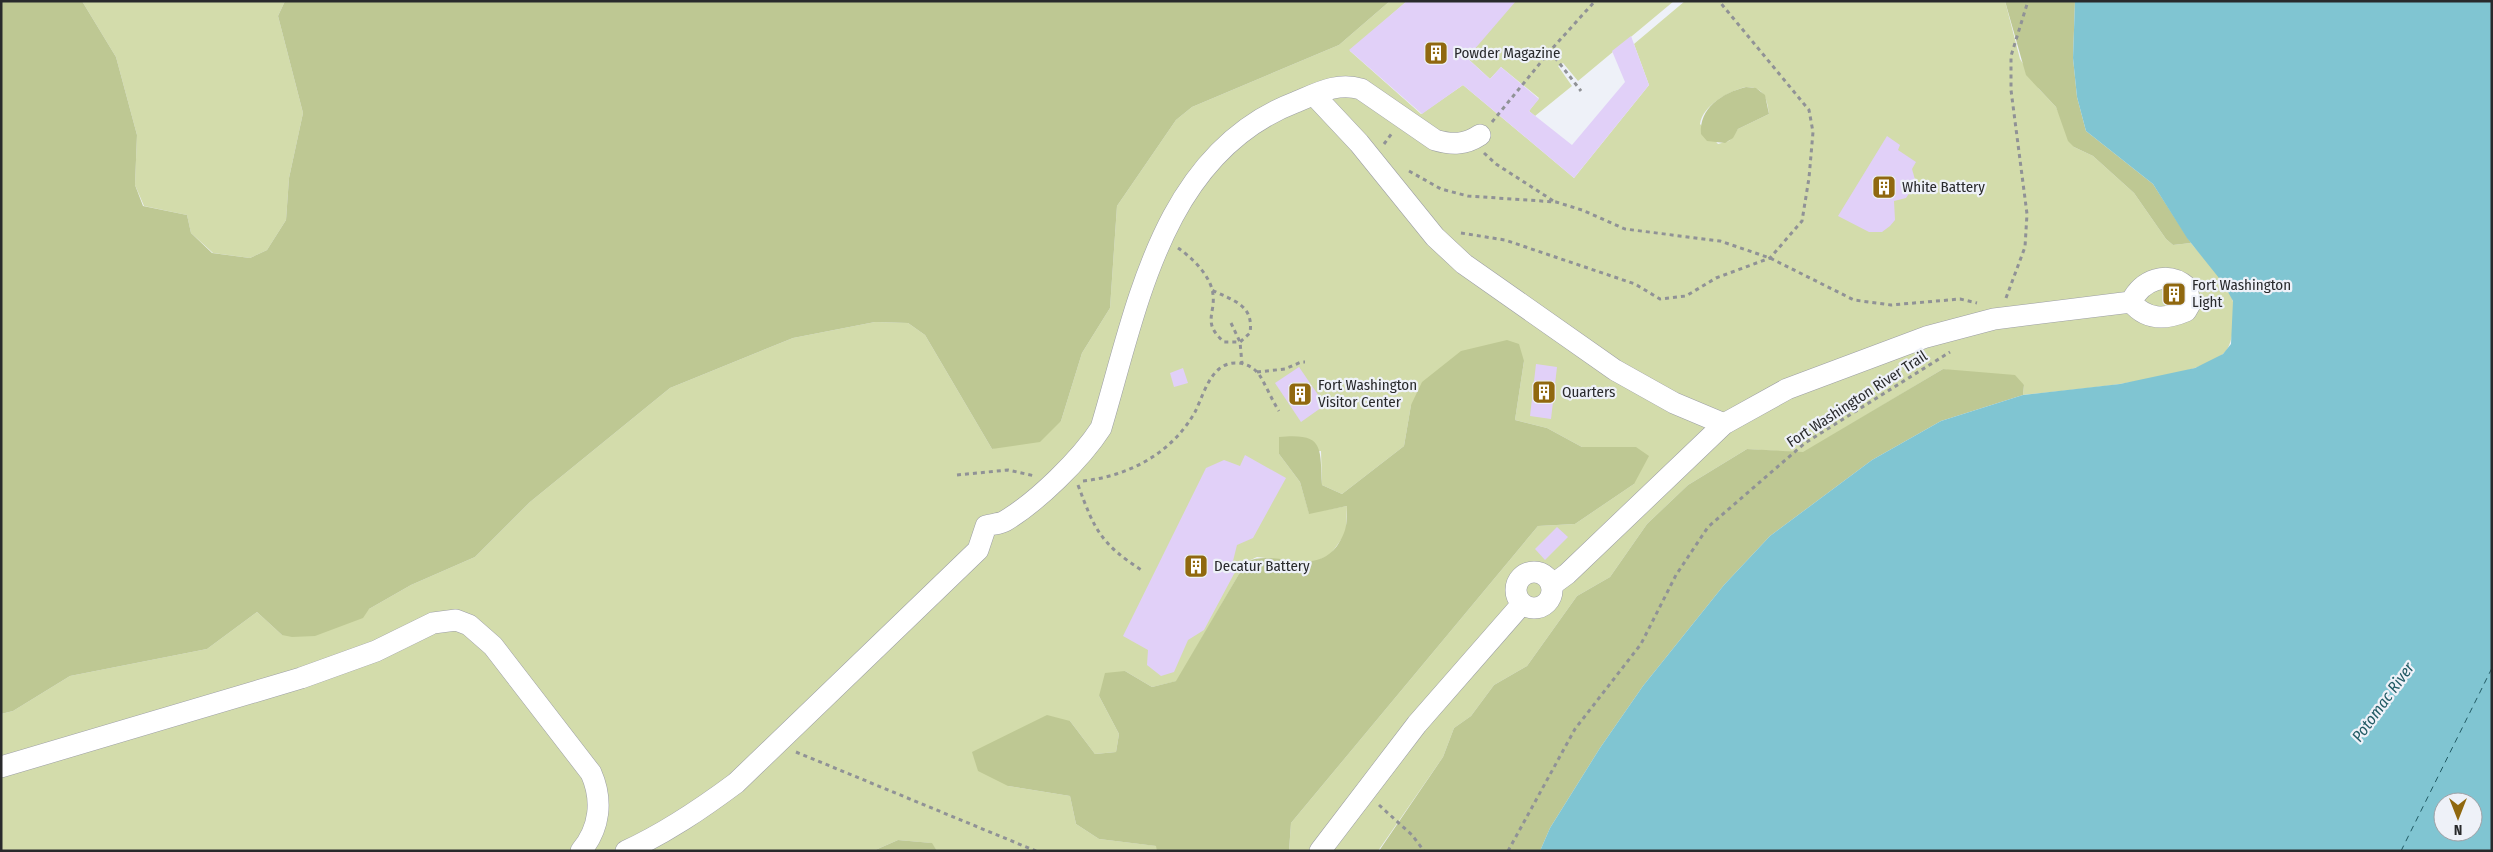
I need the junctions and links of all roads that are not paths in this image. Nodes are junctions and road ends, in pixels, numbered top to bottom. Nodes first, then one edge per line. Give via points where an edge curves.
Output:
1 (1314, 95) junction
2 (1476, 138) road end
3 (2131, 302) dead end
4 (1724, 424) junction
5 (1552, 585) junction
6 (1522, 604) junction
7 (1, 767) edge
8 (581, 851) edge
9 (626, 851) edge
10 (1320, 851) edge

1 - 2 lane via 1335,87 1361,89 1435,140 1448,144
1 - 4 lane via 1359,143 1435,237 1464,264 1615,370 1674,403
1 - 9 lane via 1269,114 1230,143 1184,195 1152,260 1101,428 1092,442 1056,479 1004,522 986,526 978,550 736,783 661,834
3 - 4 lane via 1998,314 1787,389
4 - 5 lane
5 - 6 lane via 1552,597 1544,606 1533,609
5 - 6 lane via 1546,576 1535,571 1524,574 1516,583 1516,595
6 - 10 lane via 1417,724
7 - 8 lane via 301,678 376,651 433,623 456,620 469,625 493,646 591,773 598,793 598,816 593,834

